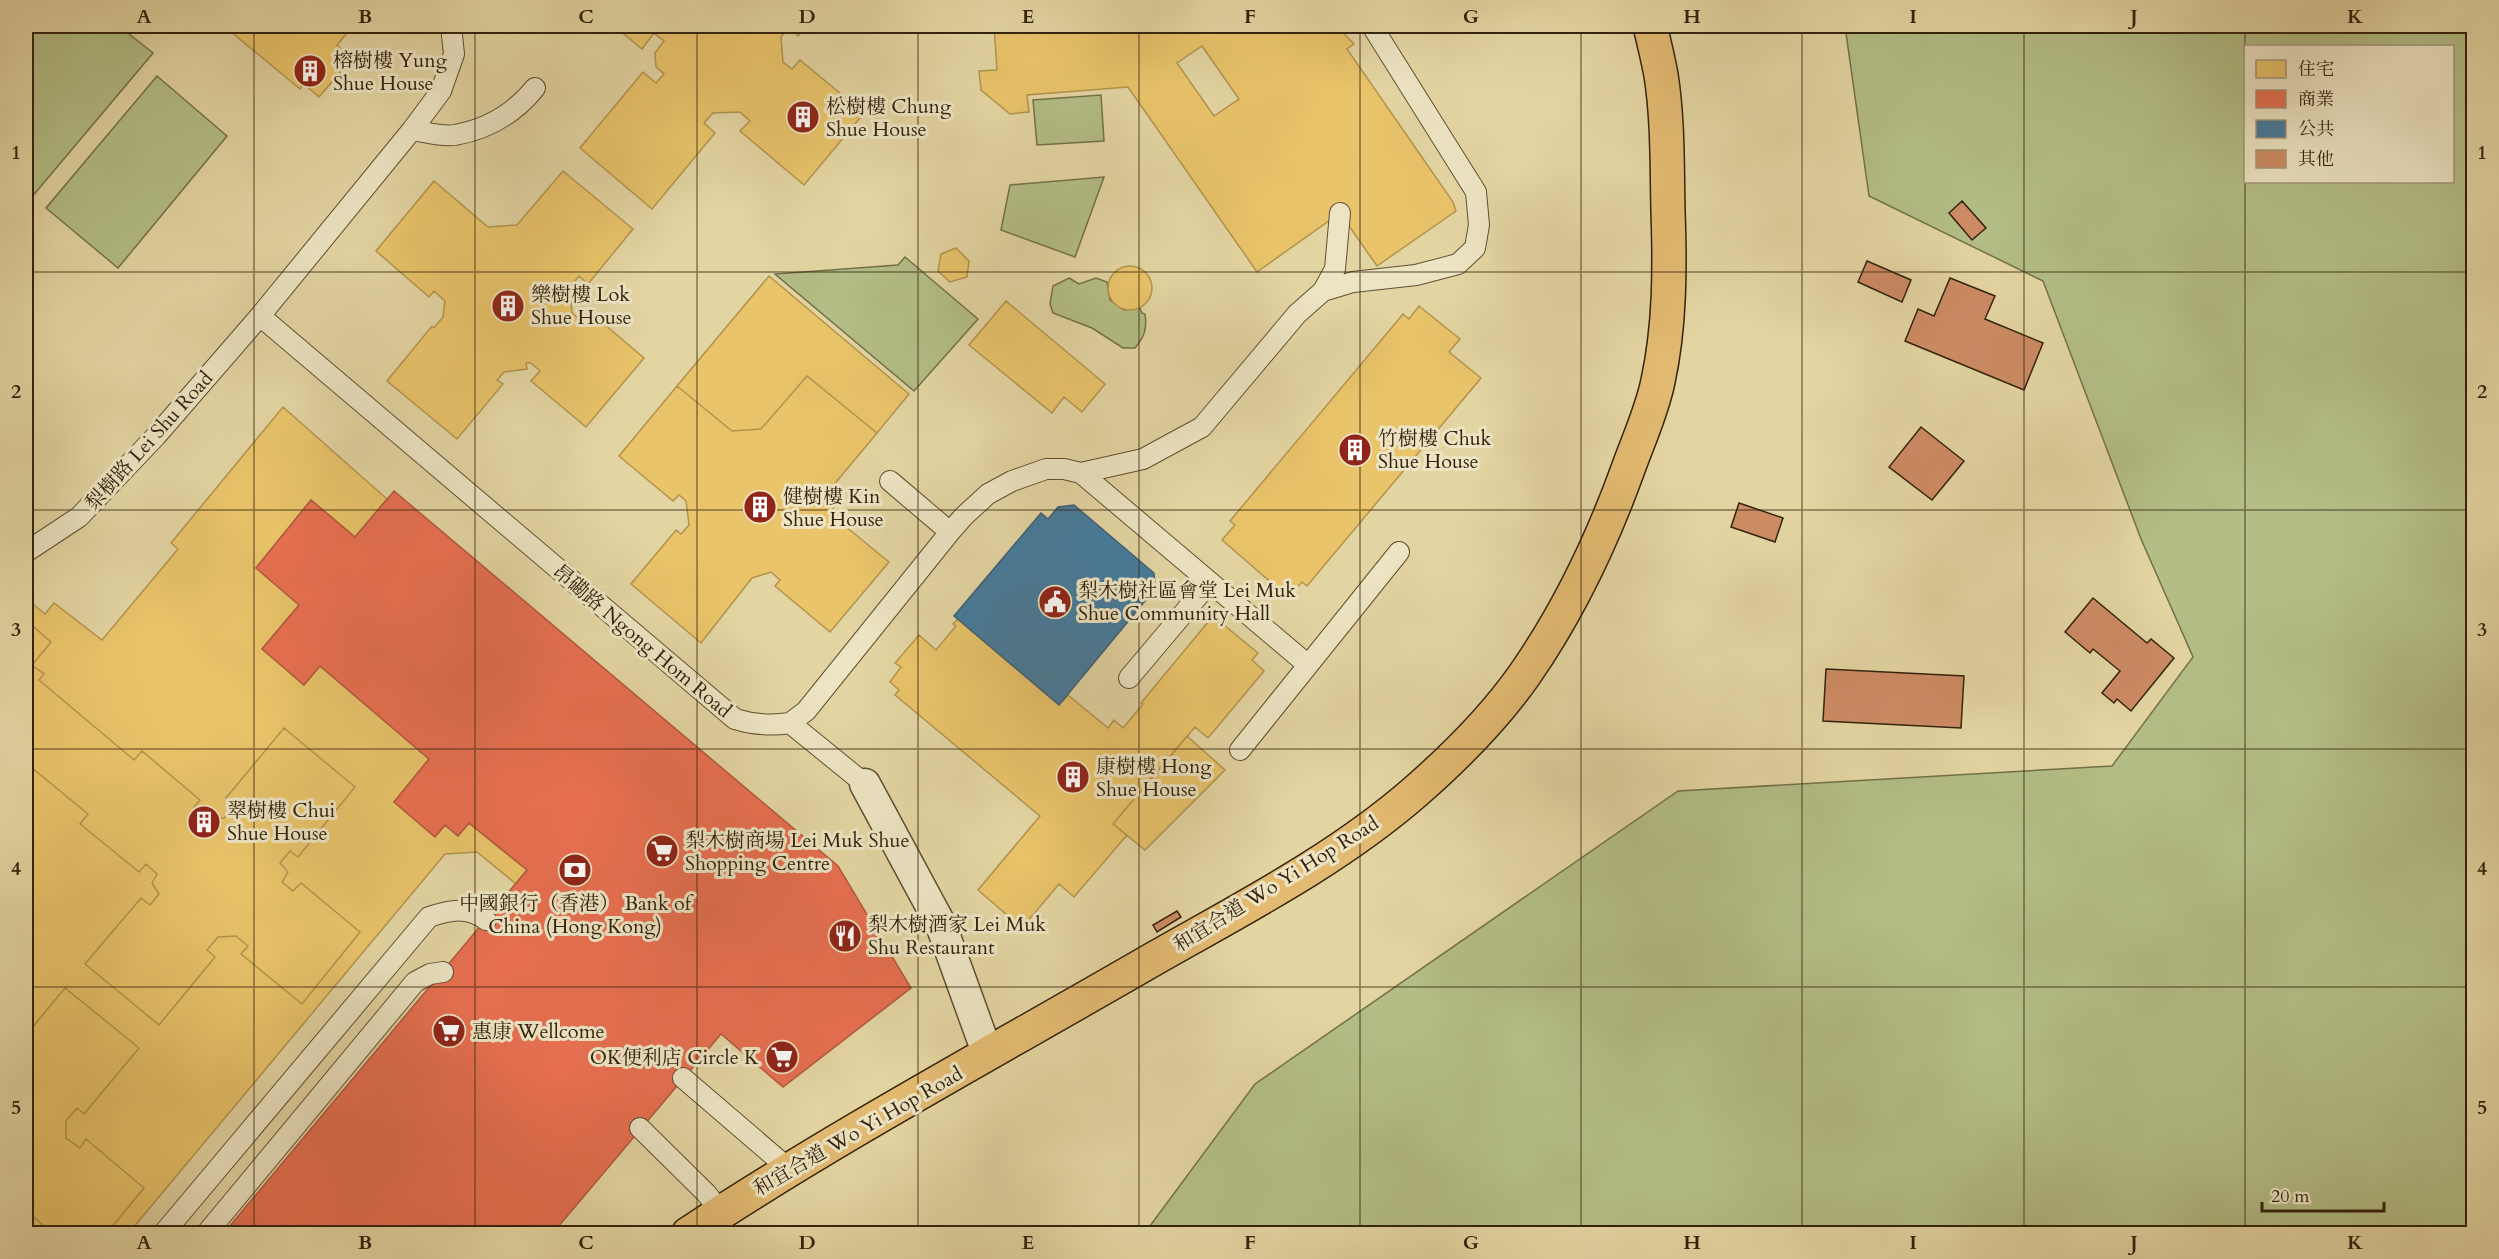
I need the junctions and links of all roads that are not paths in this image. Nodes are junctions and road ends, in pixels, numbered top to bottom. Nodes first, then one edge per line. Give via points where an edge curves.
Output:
1 (451, 26) edge
2 (1372, 26) edge
3 (1650, 26) edge
4 (535, 88) dead end
5 (412, 130) junction
6 (1340, 213) dead end
7 (1323, 291) junction
8 (260, 316) junction
9 (1081, 473) junction
10 (890, 481) dead end
11 (950, 532) junction
12 (26, 552) edge
13 (1399, 552) dead end
14 (1209, 583) junction
15 (1308, 665) junction
16 (1129, 678) dead end
17 (790, 723) junction
18 (1240, 750) dead end
19 (865, 784) joint
20 (486, 920) dead end
21 (443, 972) dead end
22 (988, 1055) junction
23 (683, 1078) dead end
24 (640, 1128) dead end
25 (789, 1169) junction
26 (721, 1212) junction
27 (163, 1233) edge
28 (206, 1233) edge
29 (688, 1233) edge

1 - 5 lane, 梨樹路 Lei Shu Road via 454,54 441,91
2 - 7 lane via 1476,192 1479,225 1475,248 1458,264
3 - 22 main road, 和宜合道 Wo Yi Hop Road via 1662,77 1669,248 1668,314 1658,382 1620,492 1582,576 1523,678 1454,755 1369,829 1298,875
4 - 5 lane via 521,105 496,122 453,135
5 - 8 lane, 梨樹路 Lei Shu Road
6 - 7 lane via 1335,269
7 - 9 lane via 1297,314 1202,427 1143,459
8 - 12 lane, 梨樹路 Lei Shu Road via 156,436 79,517
8 - 17 lane, 昂磡路 Ngong Hom Road via 735,719 755,725
9 - 11 lane via 1046,469 1012,481 988,494
9 - 14 lane
10 - 11 lane
11 - 17 lane via 806,711
13 - 15 lane
14 - 15 lane
14 - 16 lane
15 - 18 lane
17 - 19 lane
19 - 22 street via 941,925
20 - 27 lane via 476,913 452,909 429,917
21 - 28 lane via 415,982
22 - 25 main road, 和宜合道 Wo Yi Hop Road
23 - 25 lane
24 - 26 lane
25 - 26 main road, 和宜合道 Wo Yi Hop Road
26 - 29 main road, 和宜合道 Wo Yi Hop Road

